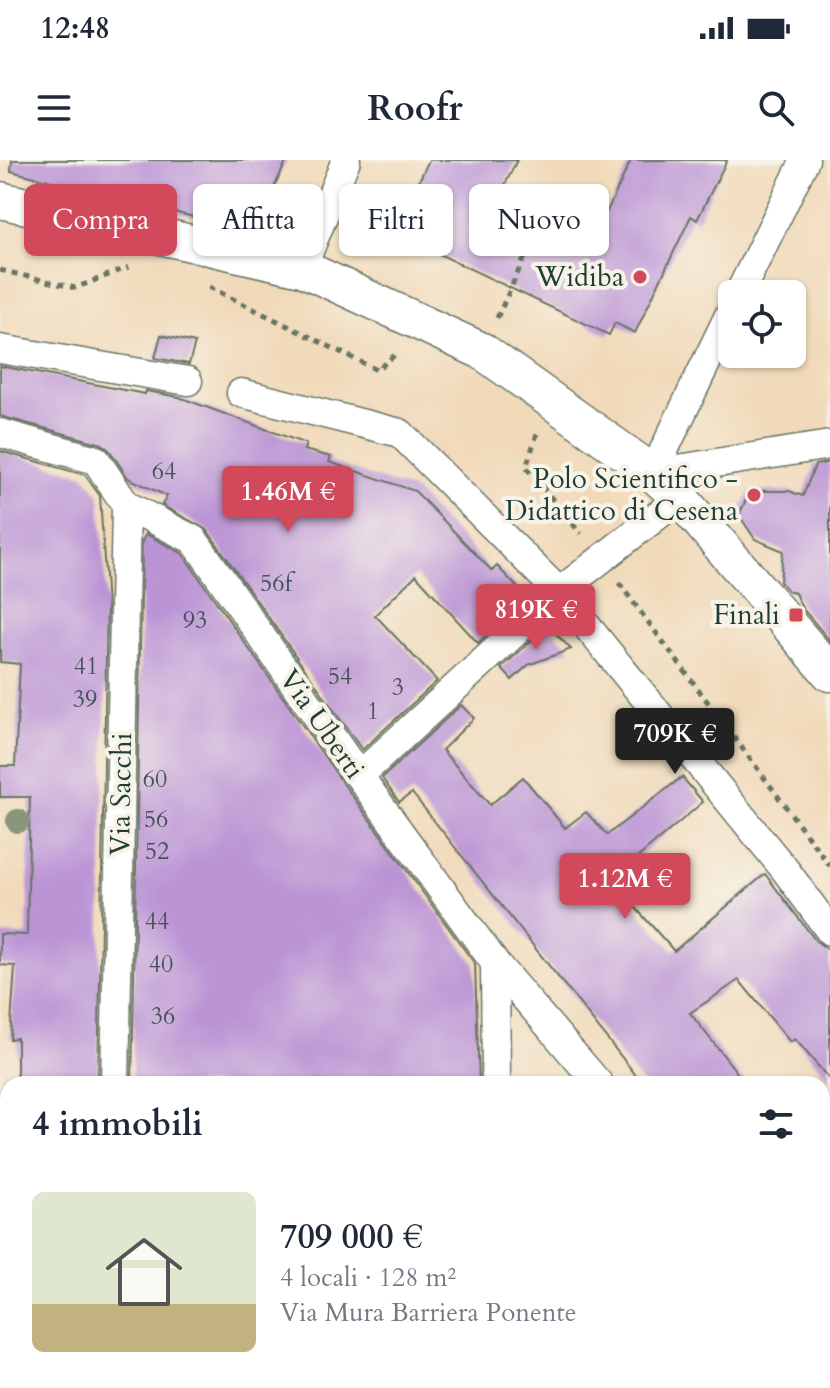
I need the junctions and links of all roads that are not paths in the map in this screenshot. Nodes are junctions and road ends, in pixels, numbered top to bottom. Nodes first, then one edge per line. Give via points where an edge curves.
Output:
1 (346, 160) edge
2 (805, 160) edge
3 (0, 200) edge
4 (302, 268) junction
5 (746, 280) edge
6 (718, 338) edge
7 (0, 349) edge
8 (188, 381) dead end
9 (241, 393) dead end
10 (0, 433) edge
11 (830, 445) edge
12 (653, 473) junction
13 (680, 498) junction
14 (126, 505) junction
15 (559, 592) junction
16 (830, 673) edge
17 (359, 776) junction
18 (830, 931) edge
19 (495, 963) junction
20 (115, 1076) edge
21 (496, 1076) edge
22 (592, 1076) edge

1 - 4 street
2 - 5 street
3 - 4 street
4 - 12 street via 482,351
6 - 12 street
7 - 8 street
9 - 15 street via 400,433
10 - 14 street, Via Uberti via 96,460
11 - 12 street
12 - 13 street
13 - 15 street
13 - 16 street
14 - 17 street, Via Uberti via 194,540
14 - 20 street, Via Sacchi
15 - 17 street
15 - 18 street
17 - 19 street, Via Uberti
19 - 21 street
19 - 22 street, Via Uberti

